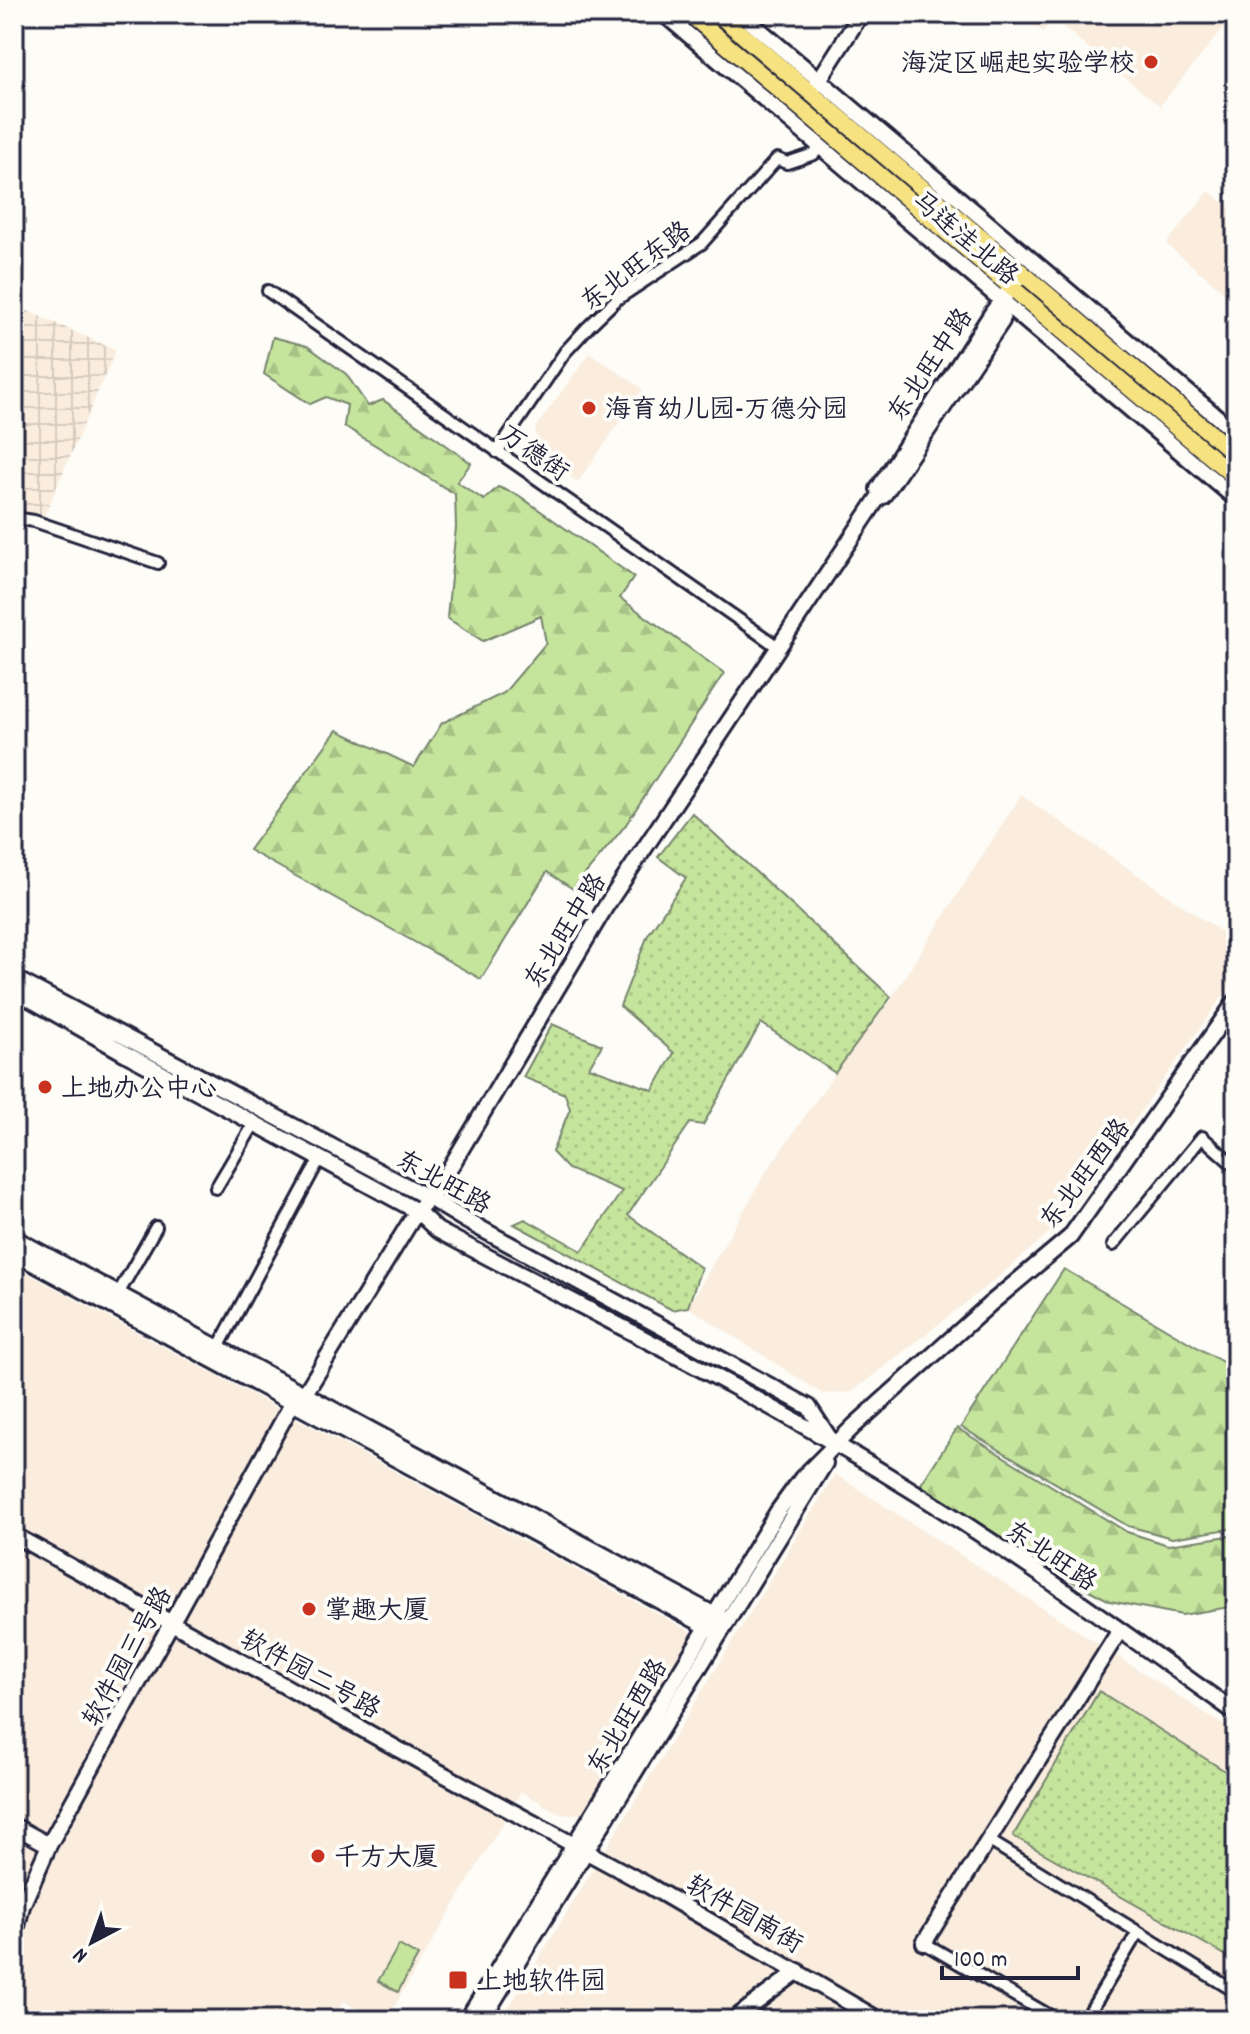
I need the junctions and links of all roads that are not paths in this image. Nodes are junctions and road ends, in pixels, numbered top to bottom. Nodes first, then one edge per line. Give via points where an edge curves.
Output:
1 (664, 14) edge
2 (690, 14) edge
3 (718, 14) edge
4 (741, 14) edge
5 (861, 14) edge
6 (810, 94) junction
7 (827, 151) junction
8 (943, 186) junction
9 (974, 232) junction
10 (1013, 286) junction
11 (268, 291) dead end
12 (1236, 433) edge
13 (497, 452) junction
14 (1236, 455) edge
15 (1236, 478) edge
16 (1236, 499) edge
17 (14, 518) edge
18 (158, 563) dead end
19 (778, 647) junction
20 (14, 978) edge
21 (14, 990) edge
22 (1236, 1001) edge
23 (254, 1124) junction
24 (319, 1160) junction
25 (1236, 1167) edge
26 (216, 1188) dead end
27 (429, 1198) junction
28 (417, 1211) junction
29 (156, 1227) dead end
30 (14, 1238) edge
31 (1113, 1245) dead end
32 (14, 1253) edge
33 (118, 1294) junction
34 (218, 1348) junction
35 (298, 1398) junction
36 (835, 1445) junction
37 (14, 1535) edge
38 (172, 1622) junction
39 (717, 1624) junction
40 (1120, 1630) junction
41 (1236, 1713) edge
42 (14, 1826) edge
43 (988, 1840) junction
44 (49, 1845) junction
45 (580, 1848) junction
46 (1138, 1932) junction
47 (14, 1938) edge
48 (924, 1943) joint
49 (798, 1971) junction
50 (1236, 1992) edge
51 (467, 2020) edge
52 (482, 2020) edge
53 (733, 2020) edge
54 (879, 2020) edge
55 (1057, 2020) edge
56 (1085, 2020) edge

1 - 7 street, 马连洼北路
2 - 6 main road, 马连洼北路
3 - 6 main road, 马连洼北路
4 - 6 street, 马连洼北路
5 - 6 street
6 - 7 street
6 - 8 street, 马连洼北路
6 - 9 main road, 马连洼北路
6 - 10 main road, 马连洼北路
7 - 10 street, 马连洼北路
7 - 13 street, 东北旺东路 via 787,163 777,159 702,243 617,299 565,352
8 - 9 street
8 - 12 street, 马连洼北路
9 - 10 main road, 马连洼北路
10 - 14 main road, 马连洼北路
10 - 15 main road, 马连洼北路
10 - 16 street, 马连洼北路
10 - 19 street, 东北旺中路 via 902,448 876,491 878,498
11 - 13 street, 万德街
13 - 19 street, 万德街
17 - 18 street
19 - 27 street, 东北旺中路 via 585,939
20 - 27 street, 东北旺路
21 - 23 street, 东北旺路
22 - 36 street, 东北旺西路 via 1070,1237
23 - 24 street, 东北旺路
23 - 26 street
24 - 28 street, 东北旺路
24 - 34 street
25 - 31 street via 1202,1137
27 - 28 street, 东北旺中路
27 - 36 street, 东北旺路 via 809,1407
28 - 35 street, 东北旺中路
28 - 36 street, 东北旺路 via 437,1230
29 - 33 street
30 - 33 street
32 - 35 street
33 - 34 street
34 - 35 street
35 - 38 street, 软件园三号路
35 - 39 street
36 - 39 street, 东北旺西路
36 - 40 street, 东北旺路
37 - 38 street, 软件园二号路
38 - 44 street, 软件园三号路
38 - 45 street, 软件园二号路
39 - 45 street, 东北旺西路
40 - 41 street, 东北旺路
40 - 43 street
42 - 44 street
43 - 46 street
43 - 48 street
44 - 47 street, 软件园三号路
45 - 49 street, 软件园南街
45 - 51 street, 东北旺西路
45 - 52 street, 东北旺西路
46 - 50 street
46 - 56 street
48 - 55 street
49 - 53 street
49 - 54 street, 软件园南街

